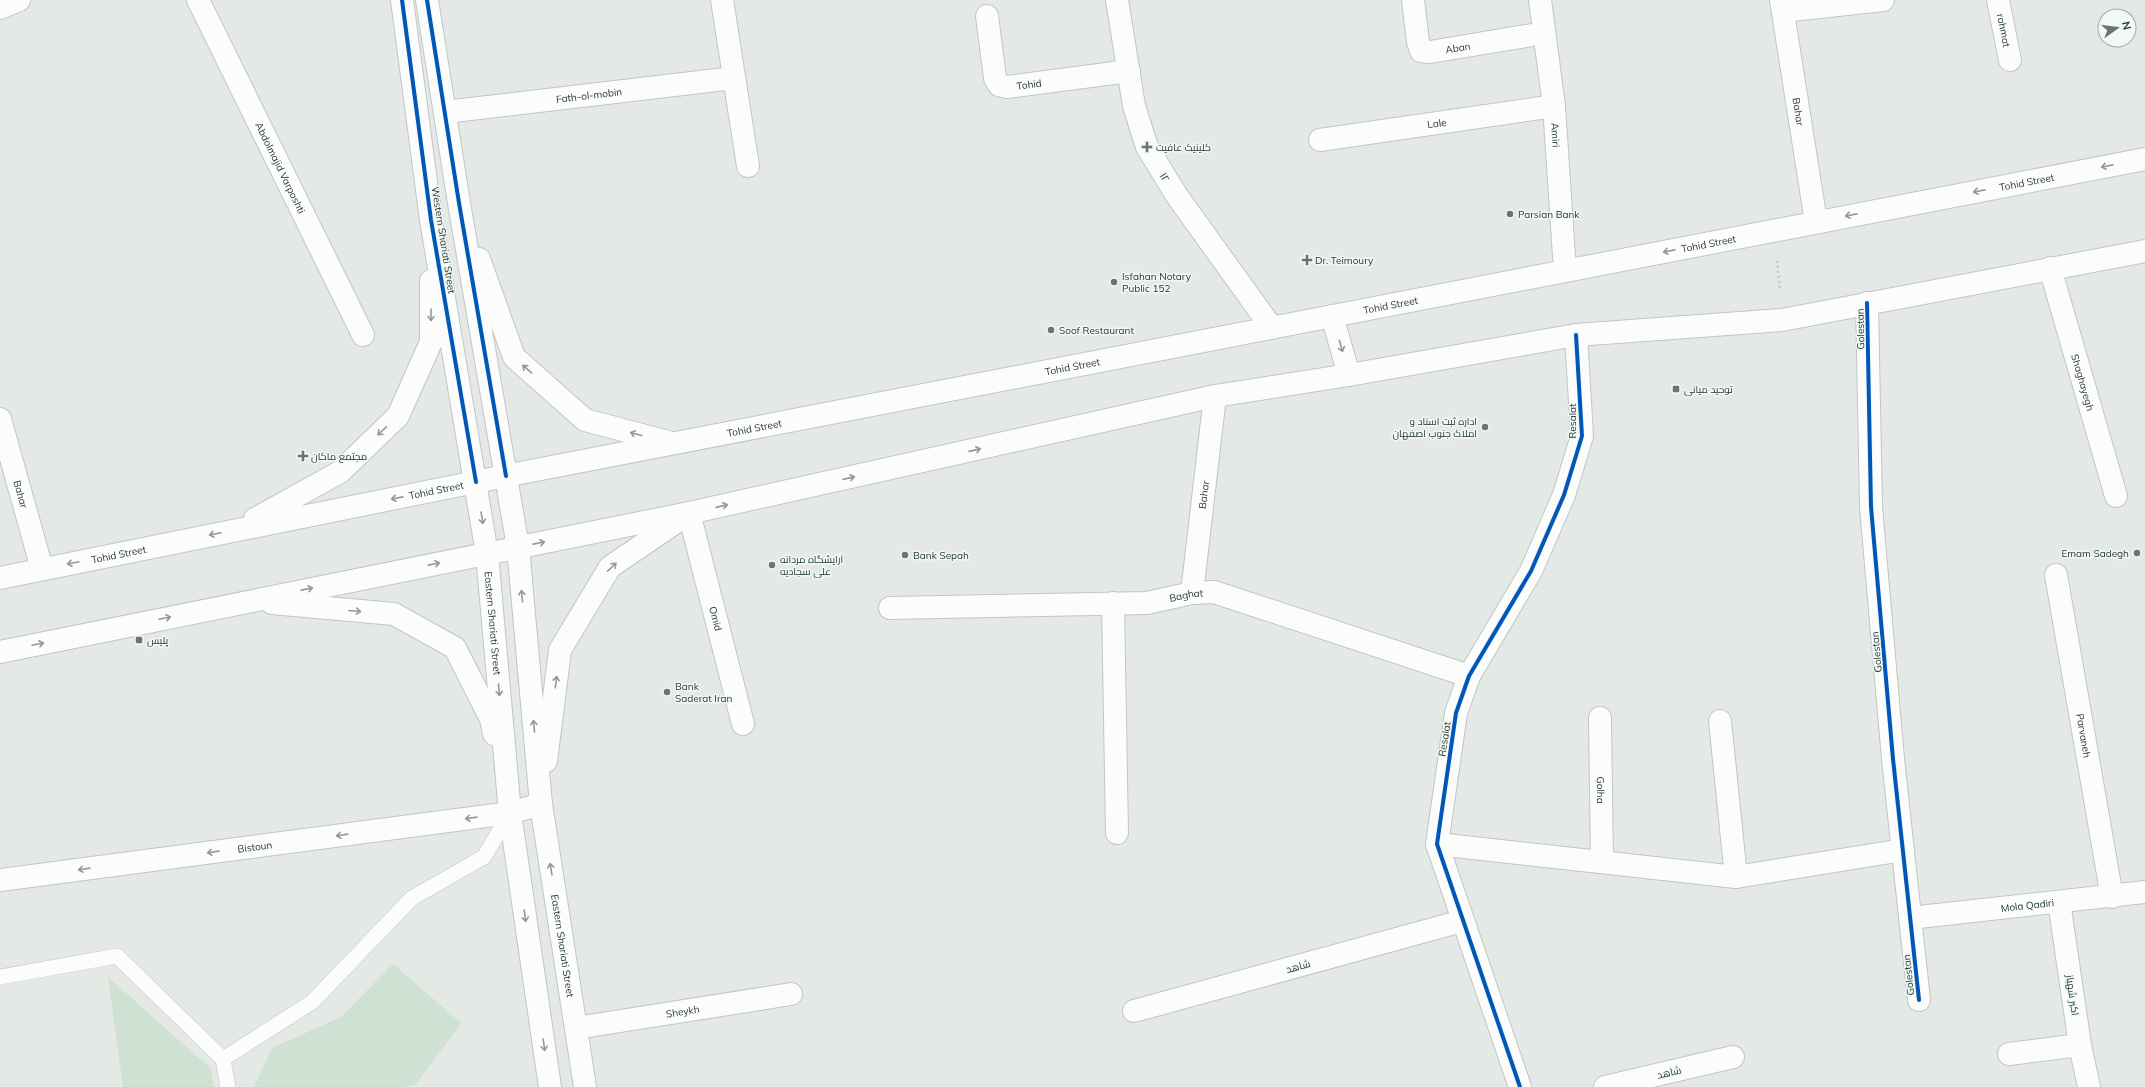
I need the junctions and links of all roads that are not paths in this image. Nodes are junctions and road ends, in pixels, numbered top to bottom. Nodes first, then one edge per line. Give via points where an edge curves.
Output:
1 (19, 0) edge
2 (198, 0) edge
3 (402, 0) edge
4 (427, 0) edge
5 (722, 0) edge
6 (1117, 0) edge
7 (1413, 0) edge
8 (1540, 0) edge
9 (1883, 0) edge
10 (1998, 0) edge
11 (1782, 6) edge
12 (0, 8) edge
13 (987, 16) dead end
14 (1544, 33) junction
15 (2010, 60) dead end
16 (1129, 71) junction
17 (734, 78) junction
18 (1554, 106) junction
19 (445, 112) junction
20 (1320, 140) dead end
21 (2145, 159) edge
22 (748, 166) dead end
23 (459, 204) junction
24 (431, 220) junction
25 (1816, 222) junction
26 (2145, 251) edge
27 (2050, 268) junction
28 (1565, 271) junction
29 (1867, 303) junction
30 (1332, 316) junction
31 (1272, 328) junction
32 (363, 335) dead end
33 (1576, 335) junction
34 (1349, 375) junction
35 (1215, 396) junction
36 (0, 419) edge
37 (673, 444) junction
38 (506, 476) junction
39 (476, 482) junction
40 (2116, 496) dead end
41 (689, 513) junction
42 (237, 529) junction
43 (518, 547) junction
44 (487, 554) junction
45 (42, 569) junction
46 (2056, 575) dead end
47 (0, 578) edge
48 (1192, 593) junction
49 (247, 601) junction
50 (1113, 603) junction
51 (890, 608) dead end
52 (0, 652) edge
53 (1469, 676) junction
54 (1600, 718) dead end
55 (1720, 721) dead end
56 (743, 724) dead end
57 (541, 804) junction
58 (510, 813) junction
59 (1117, 833) dead end
60 (1437, 844) junction
61 (1903, 850) junction
62 (1602, 862) junction
63 (1736, 877) junction
64 (0, 880) edge
65 (2145, 892) edge
66 (2112, 897) junction
67 (2059, 902) junction
68 (1910, 918) junction
69 (1462, 920) junction
70 (0, 977) edge
71 (790, 994) dead end
72 (1919, 1000) dead end
73 (1134, 1011) dead end
74 (576, 1028) junction
75 (2080, 1045) junction
76 (2009, 1054) dead end
77 (1733, 1057) dead end
78 (223, 1059) junction
79 (228, 1087) edge
80 (550, 1087) edge
81 (584, 1087) edge
82 (1520, 1087) edge
83 (1605, 1087) edge
84 (2090, 1087) edge

1 - 12 street
2 - 32 street, Abdolmajid Varposhti
3 - 24 street, Western Shariati Street
4 - 19 street, Western Shariati Street
5 - 17 street
6 - 16 street, ۱۲
7 - 14 street, Aban via 1421,51 1430,52
8 - 14 street, Amiri
9 - 11 street
10 - 15 street, rahmat
11 - 25 street, Bahar
13 - 16 street, Tohid via 995,78 999,85 1007,87
14 - 18 street, Amiri
16 - 31 street, ۱۲ via 1134,106 1147,147 1177,196
17 - 19 street, Fath-ol-mobin
17 - 22 street
18 - 20 street, Lale
18 - 28 street, Amiri
19 - 23 street, Western Shariati Street
21 -> 25 street, Tohid Street
37 -> 23 street via 585,420 514,357
23 - 38 street, Western Shariati Street
24 - 39 street, Western Shariati Street
24 -> 42 street via 431,342 398,416 340,472
25 -> 28 street, Tohid Street
26 - 27 street
27 - 29 street
27 - 40 street, Shaghayegh
28 - 30 street, Tohid Street
29 - 33 street via 1782,320
29 - 61 street, Golestan via 1871,506
30 - 31 street, Tohid Street
30 -> 34 street
31 - 37 street, Tohid Street
33 - 34 street
33 - 53 street, Resalat via 1582,436 1564,494 1531,571
34 - 35 street
41 -> 35 street
35 - 48 street, Bahar
36 - 45 street, Bahar
37 - 38 street, Tohid Street
38 - 39 street, Tohid Street
38 - 43 street, Western Shariati Street
39 -> 42 street, Tohid Street
39 -> 44 street, Western Shariati Street
43 -> 41 street
41 - 56 street, Omid
57 -> 41 street via 560,650 610,567
42 -> 45 street, Tohid Street
43 - 44 street
57 -> 43 street, Eastern Shariati Street
49 -> 44 street
44 -> 58 street, Eastern Shariati Street
45 - 47 street, Tohid Street
46 - 66 street, Parvaneh
48 - 50 street, Baghat via 1148,603
48 - 53 street, Baghat via 1214,592
52 -> 49 street
49 -> 58 street via 394,614 455,648 491,719
50 - 51 street, Baghat
50 - 59 street
53 - 60 street, Resalat via 1456,713
54 - 62 street, Golha
55 - 63 street
57 - 58 street
74 -> 57 street, Eastern Shariati Street
58 -> 64 street, Bistoun
58 - 78 lane via 484,857 412,898 312,1002
58 -> 80 street, Eastern Shariati Street
60 - 62 street
60 - 69 street, Resalat
61 - 63 street
61 - 68 street, Golestan
62 - 63 street
65 - 66 street, Mola Qadiri
66 - 67 street, Mola Qadiri
67 - 68 street, Mola Qadiri
67 - 75 street, اکبر شهباز
68 - 72 street, Golestan
69 - 73 street, شاهد
69 - 82 street, Resalat
70 - 78 lane via 117,956
71 - 74 street, Sheykh
74 - 81 street, Eastern Shariati Street
75 - 76 street
75 - 84 street, اکبر شهباز
77 - 83 street, شاهد
78 - 79 lane

